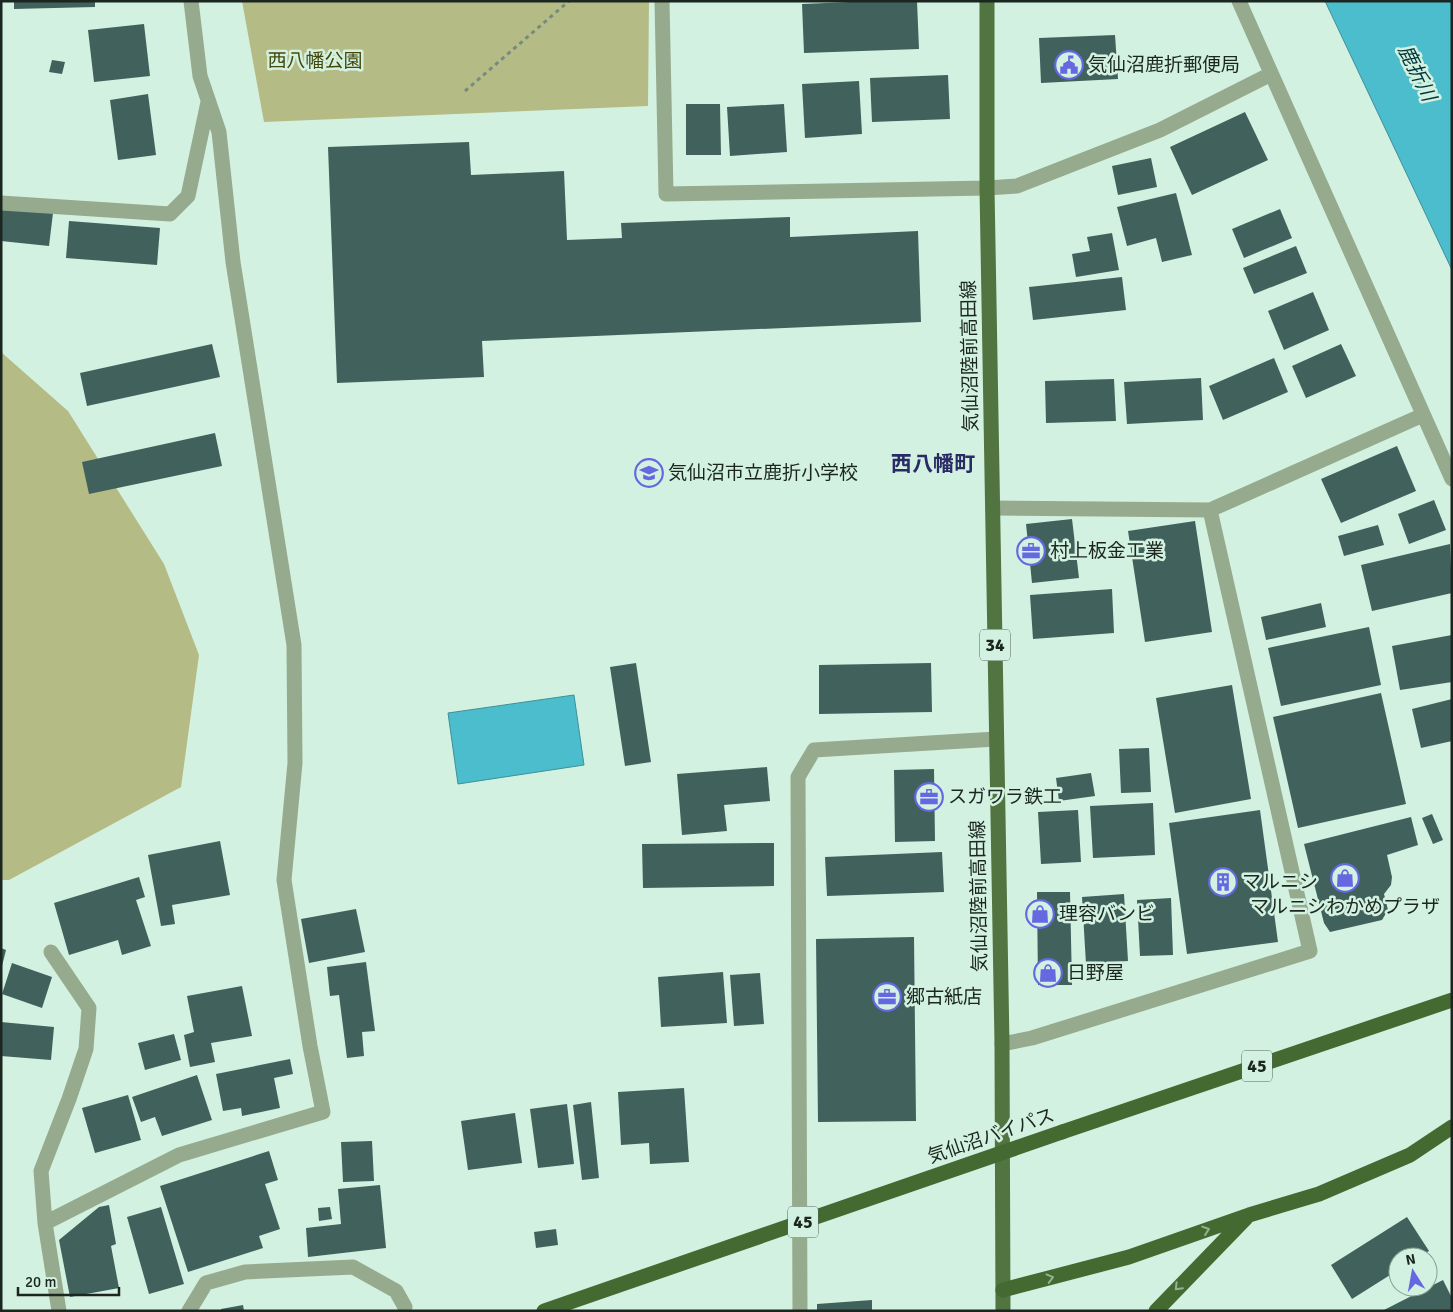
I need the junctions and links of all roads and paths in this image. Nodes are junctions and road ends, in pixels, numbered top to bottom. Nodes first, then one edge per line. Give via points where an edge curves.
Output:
1 (191, 1) edge
2 (569, 1) edge
3 (662, 1) edge
4 (987, 1) edge
5 (1239, 1) edge
6 (1271, 74) junction
7 (465, 91) dead end
8 (208, 101) junction
9 (987, 188) junction
10 (1, 203) edge
11 (1423, 415) junction
12 (1452, 479) edge
13 (993, 508) junction
14 (1210, 510) junction
15 (996, 739) junction
16 (51, 952) dead end
17 (1452, 1000) edge
18 (1002, 1044) junction
19 (1452, 1127) edge
20 (1249, 1215) junction
21 (45, 1223) junction
22 (1003, 1290) junction
23 (405, 1307) dead end
24 (59, 1311) edge
25 (189, 1311) edge
26 (544, 1311) edge
27 (800, 1311) edge
28 (1003, 1311) edge
29 (1156, 1311) edge

1 - 8 street via 200,76
2 - 7 path
3 - 9 street via 666,194
4 - 9 main road, 気仙沼陸前高田線 / 34
5 - 6 street
6 - 9 street via 1160,130 1017,186
6 - 11 street
8 - 10 street via 188,196 170,214
8 - 21 street via 219,132 232,262 294,645 295,763 284,880 323,1112 179,1155
9 - 13 main road, 気仙沼陸前高田線 / 34
11 - 12 street
11 - 14 street
13 - 14 street
13 - 15 main road, 気仙沼陸前高田線 / 34
14 - 18 street via 1310,951 1032,1038
15 - 18 main road, 気仙沼陸前高田線 / 34
15 - 27 street via 814,750 798,777
16 - 21 street via 89,1008 86,1049 41,1171
17 - 26 highway, 気仙沼バイパス / 45, bridge
18 - 22 main road, 気仙沼陸前高田線 / 34
19 - 20 highway via 1410,1155 1319,1194
22 -> 20 highway via 1129,1256
20 -> 29 highway
21 - 24 street
22 - 28 main road, 気仙沼陸前高田線 / 34
23 - 25 street via 396,1290 353,1267 245,1272 206,1283

